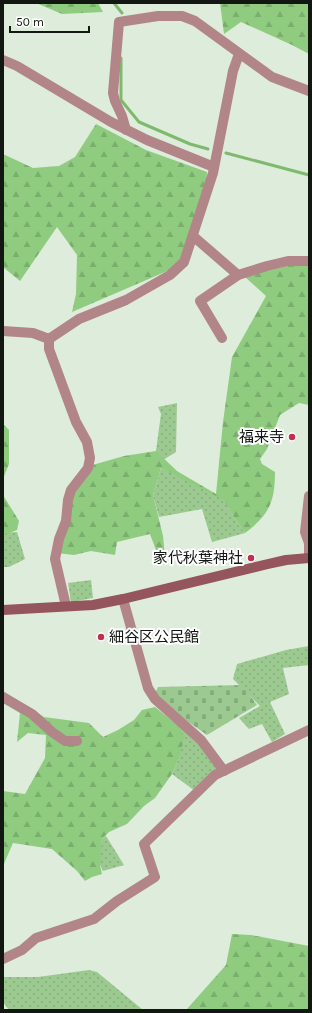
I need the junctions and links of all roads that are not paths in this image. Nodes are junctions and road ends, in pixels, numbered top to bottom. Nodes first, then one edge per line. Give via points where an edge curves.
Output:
1 (239, 54) junction
2 (3, 60) edge
3 (309, 91) edge
4 (126, 130) junction
5 (214, 167) junction
6 (193, 236) junction
7 (309, 261) edge
8 (238, 276) junction
9 (3, 331) edge
10 (222, 338) dead end
11 (49, 339) junction
12 (309, 496) edge
13 (309, 558) edge
14 (123, 599) junction
15 (66, 606) junction
16 (3, 610) edge
17 (3, 697) edge
18 (309, 730) edge
19 (77, 741) dead end
20 (224, 771) junction
21 (3, 959) edge

1 - 3 street via 272,77
1 - 4 street via 195,21 182,16 158,16 119,22 113,93
1 - 5 street via 233,71
2 - 4 street
4 - 5 street
5 - 6 street
6 - 8 street
6 - 11 street via 184,262 170,275 126,300 79,319
7 - 8 street via 288,261
8 - 10 street via 200,301
9 - 11 street via 33,333
11 - 15 street via 49,349 76,422 87,442 90,458 88,468 72,488 55,559
12 - 13 street via 304,532 309,543
13 - 14 street via 286,560
14 - 15 street via 93,605
14 - 20 street via 148,688 155,699 201,740
15 - 16 street
17 - 19 street via 32,714 65,741
18 - 20 street
20 - 21 street via 215,775 144,844 155,877 94,919 36,938 22,950

